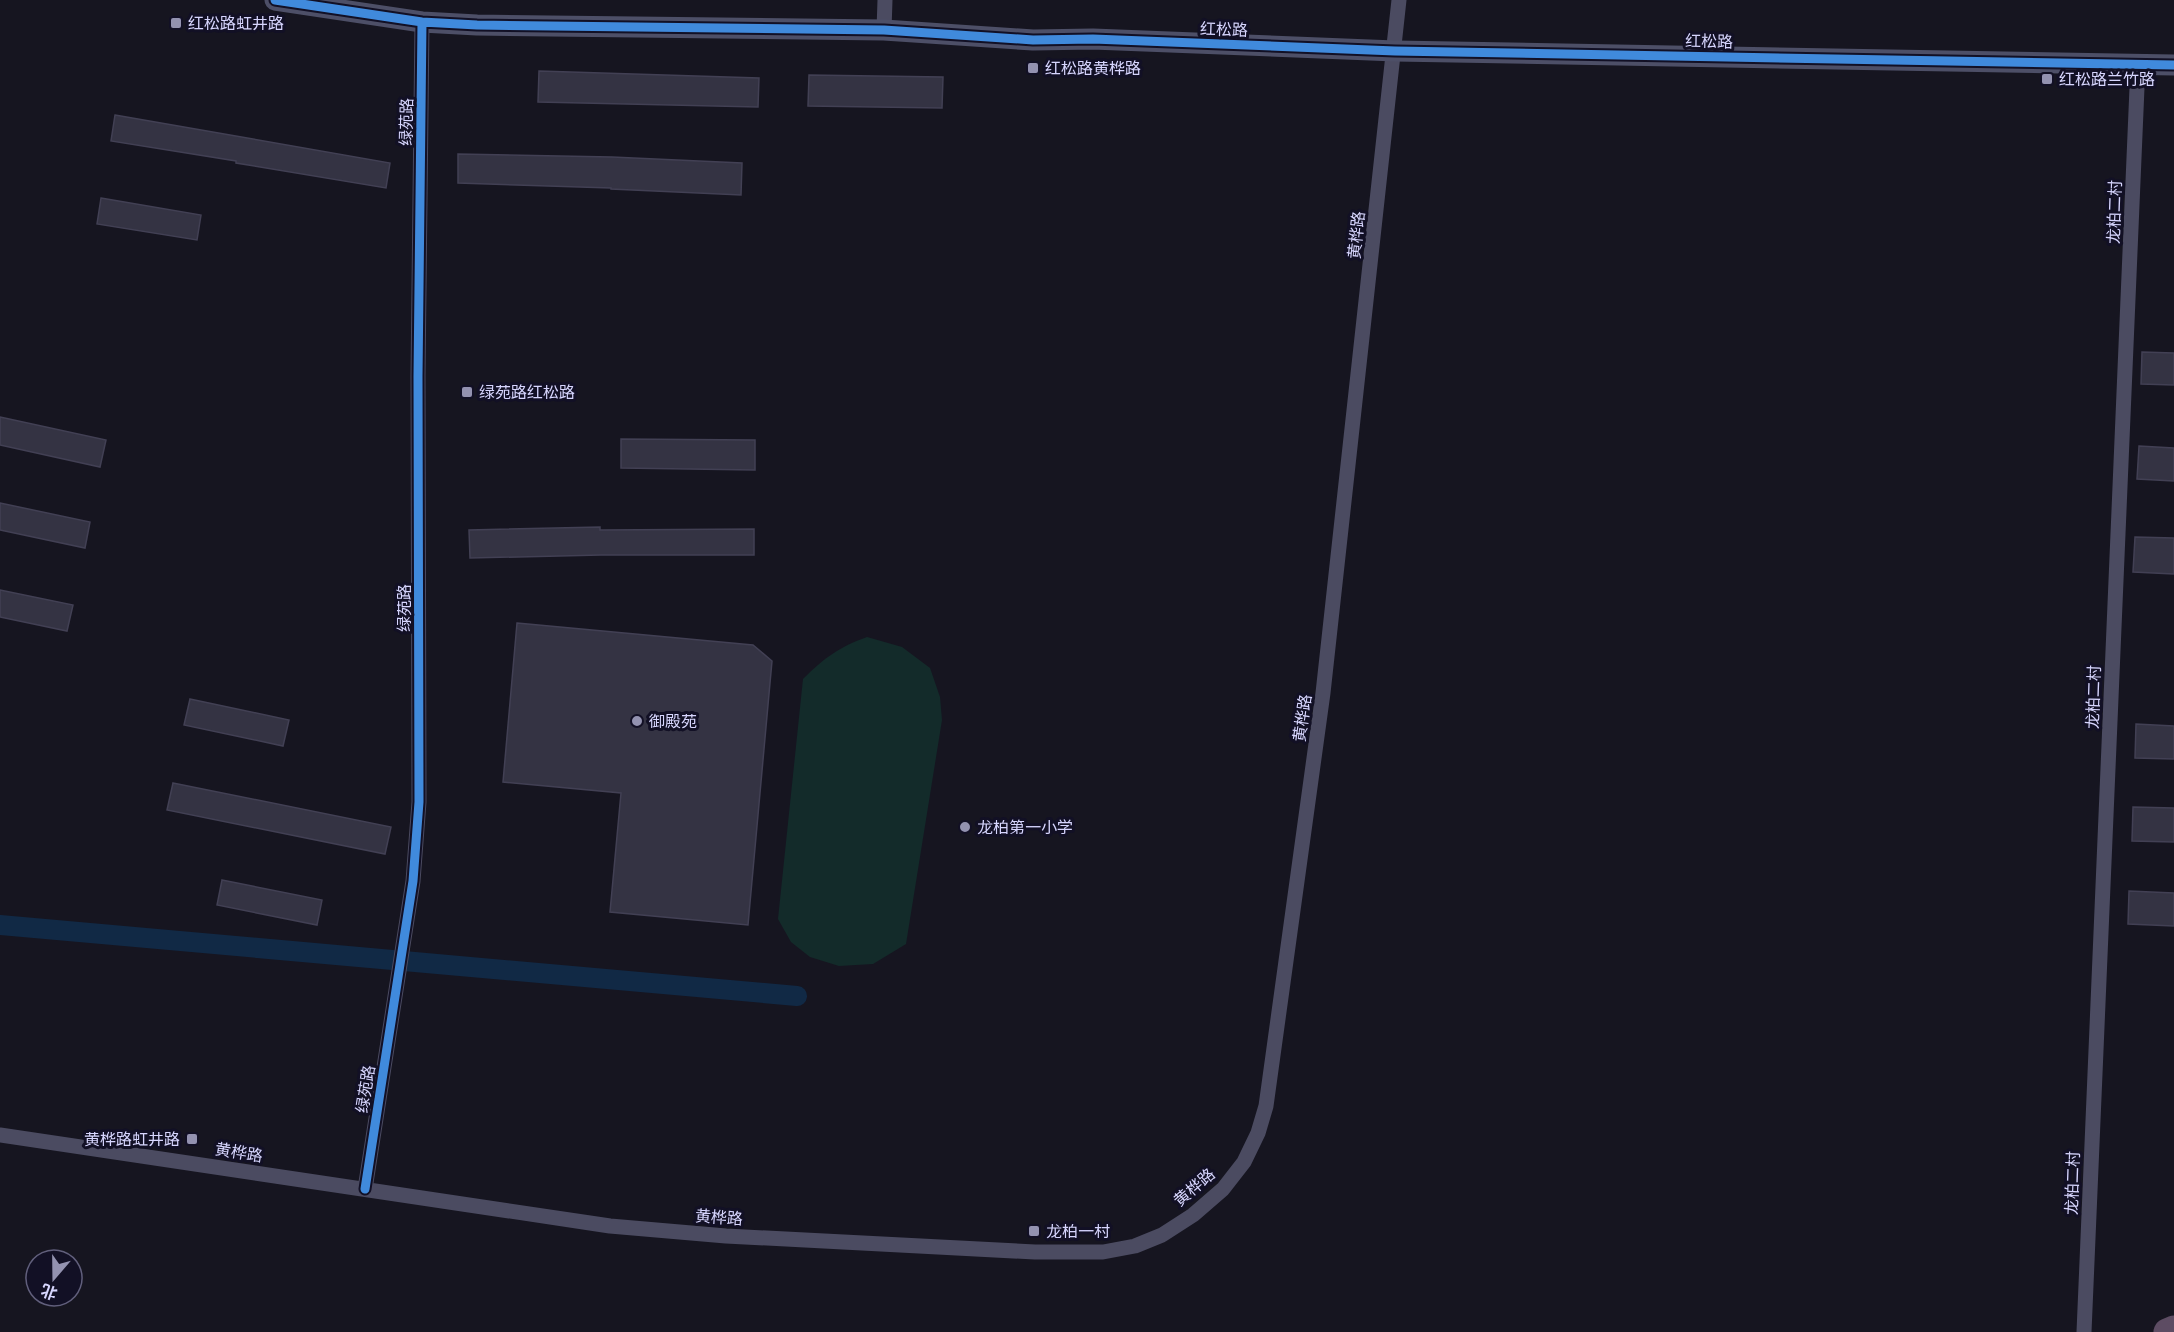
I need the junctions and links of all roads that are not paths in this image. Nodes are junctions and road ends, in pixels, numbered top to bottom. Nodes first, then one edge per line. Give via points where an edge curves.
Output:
1 (274, 0) edge
2 (885, 0) edge
3 (1399, 0) edge
4 (422, 22) junction
5 (885, 30) junction
6 (1395, 51) junction
7 (2138, 64) junction
8 (2174, 65) edge
9 (0, 1135) edge
10 (364, 1190) junction
11 (2174, 1329) edge
12 (2084, 1332) edge
13 (2167, 1332) edge

1 - 4 street, 红松路
2 - 5 street
3 - 6 street, 黄桦路
4 - 5 street, 红松路
4 - 10 street, 绿苑路 via 419,802 405,936
5 - 6 street, 红松路 via 1033,40
6 - 7 street, 红松路
6 - 10 street, 黄桦路 via 1323,693 1273,1064 1258,1133 1244,1162 1223,1190 1162,1235 1135,1246 1103,1252 1035,1252 610,1226
7 - 8 street, 红松路
7 - 12 street, 龙柏二村
9 - 10 street, 黄桦路
11 - 13 highway

